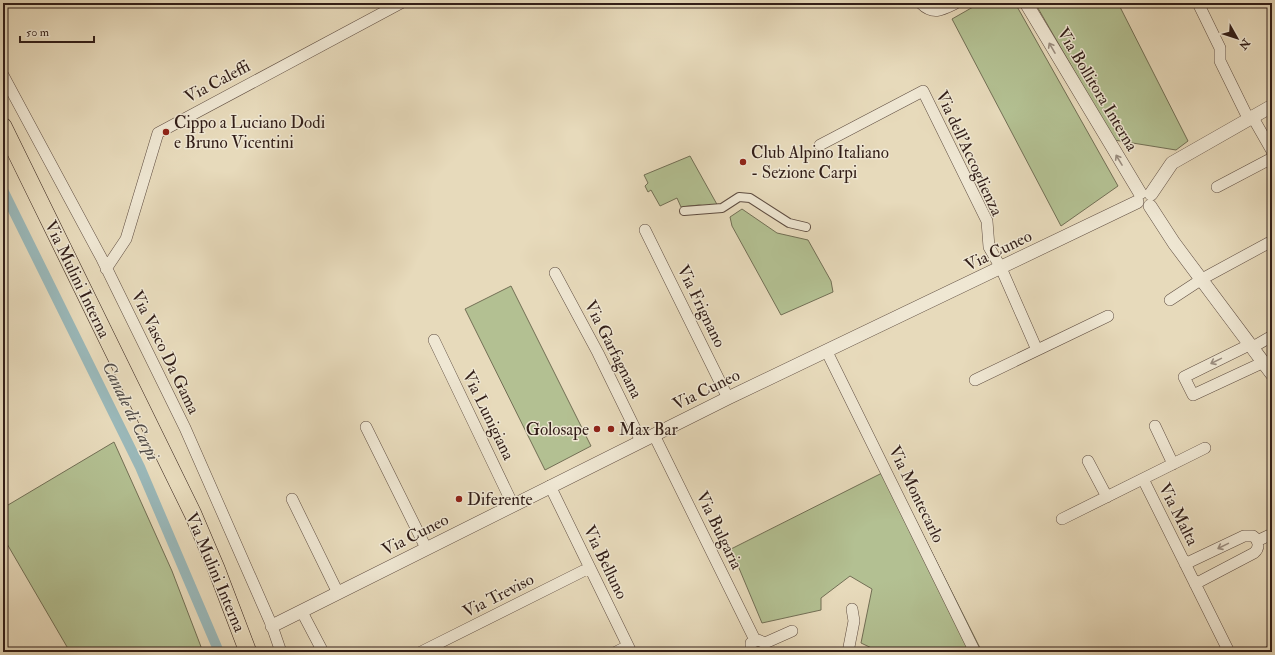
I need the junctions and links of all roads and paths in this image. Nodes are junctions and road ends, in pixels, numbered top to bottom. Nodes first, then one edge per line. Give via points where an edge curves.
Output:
1 (401, 3) edge
2 (922, 3) edge
3 (954, 3) edge
4 (1026, 3) edge
5 (1198, 3) edge
6 (3, 75) edge
7 (1272, 106) edge
8 (1250, 117) junction
9 (3, 126) edge
10 (820, 145) dead end
11 (1272, 150) edge
12 (1272, 158) edge
13 (1217, 186) dead end
14 (1144, 199) junction
15 (684, 211) dead end
16 (806, 227) dead end
17 (645, 230) dead end
18 (1272, 241) edge
19 (1001, 268) junction
20 (106, 269) junction
21 (555, 273) dead end
22 (1202, 279) junction
23 (1170, 300) dead end
24 (1108, 316) dead end
25 (1272, 336) edge
26 (434, 340) dead end
27 (1252, 345) junction
28 (1037, 350) junction
29 (827, 352) junction
30 (1264, 362) junction
31 (1272, 374) edge
32 (975, 380) dead end
33 (728, 398) junction
34 (1155, 426) dead end
35 (366, 427) dead end
36 (654, 435) junction
37 (641, 441) junction
38 (1205, 448) dead end
39 (1088, 461) dead end
40 (1173, 464) junction
41 (1142, 479) junction
42 (550, 486) junction
43 (1107, 497) junction
44 (292, 499) dead end
45 (513, 505) junction
46 (1062, 519) dead end
47 (1272, 534) edge
48 (1257, 541) junction
49 (426, 548) junction
50 (1185, 564) junction
51 (589, 568) junction
52 (1195, 584) junction
53 (338, 593) junction
54 (852, 609) dead end
55 (302, 612) junction
56 (272, 626) junction
57 (792, 630) dead end
58 (756, 648) edge
59 (630, 649) edge
60 (1272, 650) edge
61 (248, 652) edge
62 (281, 652) edge
63 (323, 652) edge
64 (421, 652) edge
65 (616, 652) edge
66 (848, 652) edge
67 (975, 652) edge
68 (1229, 652) edge
69 (1268, 652) edge

1 - 20 street, Via Caleffi via 158,133 126,239
2 - 3 street via 930,10 938,11
14 -> 4 street, Via Bollitora Interna
5 - 8 street via 1220,48 1220,61
6 - 20 street, Via Vasco Da Gama
7 - 8 street
8 - 11 street
8 - 14 street via 1172,163
9 - 61 main road, Via Mulini Interna via 193,514
10 - 19 street, Via dell'Accoglienza via 923,91 987,221 988,248
12 - 13 street
14 - 19 street, Via Cuneo
14 - 22 street, Via Bollitora Interna
15 - 16 street via 722,208 739,197 750,198 788,223
17 - 33 street, Via Frignano
18 - 22 street
19 - 28 street
19 - 29 street, Via Cuneo
20 - 56 street, Via Vasco Da Gama via 185,428
21 - 37 street, Via Garfagnana
22 - 23 street
22 - 27 street, Via Bollitora Interna
24 - 28 street
25 - 27 street
26 - 45 street, Via Lunigiana
27 - 30 street, Via Bollitora Interna
27 -> 30 street via 1184,377 1193,395
28 - 32 street
29 - 33 street, Via Cuneo
29 - 67 street, Via Montecarlo
30 - 31 street, Via Bollitora Interna
33 - 36 street, Via Cuneo
34 - 40 street
35 - 49 street
36 - 37 street, Via Cuneo
36 - 58 street, Via Bulgaria
37 - 42 street, Via Cuneo
38 - 40 street, Via Malta
39 - 43 street
40 - 41 street, Via Malta
41 - 43 street, Via Malta
41 - 50 street, Via Malta
42 - 45 street, Via Cuneo
42 - 51 street, Via Belluno
43 - 46 street, Via Malta
44 - 53 street
45 - 49 street, Via Cuneo
47 - 48 street
48 -> 50 street via 1252,536 1244,536
48 - 52 street via 1258,548 1252,555
49 - 53 street, Via Cuneo
50 - 52 street, Via Malta
51 - 59 street, Via Belluno
51 - 64 street, Via Treviso
52 - 68 street, Via Malta
53 - 55 street, Via Cuneo
54 - 66 street via 854,621
55 - 56 street, Via Cuneo
55 - 63 street
56 - 62 street, Via Vasco Da Gama
57 - 58 street
59 - 65 street
60 - 69 street

